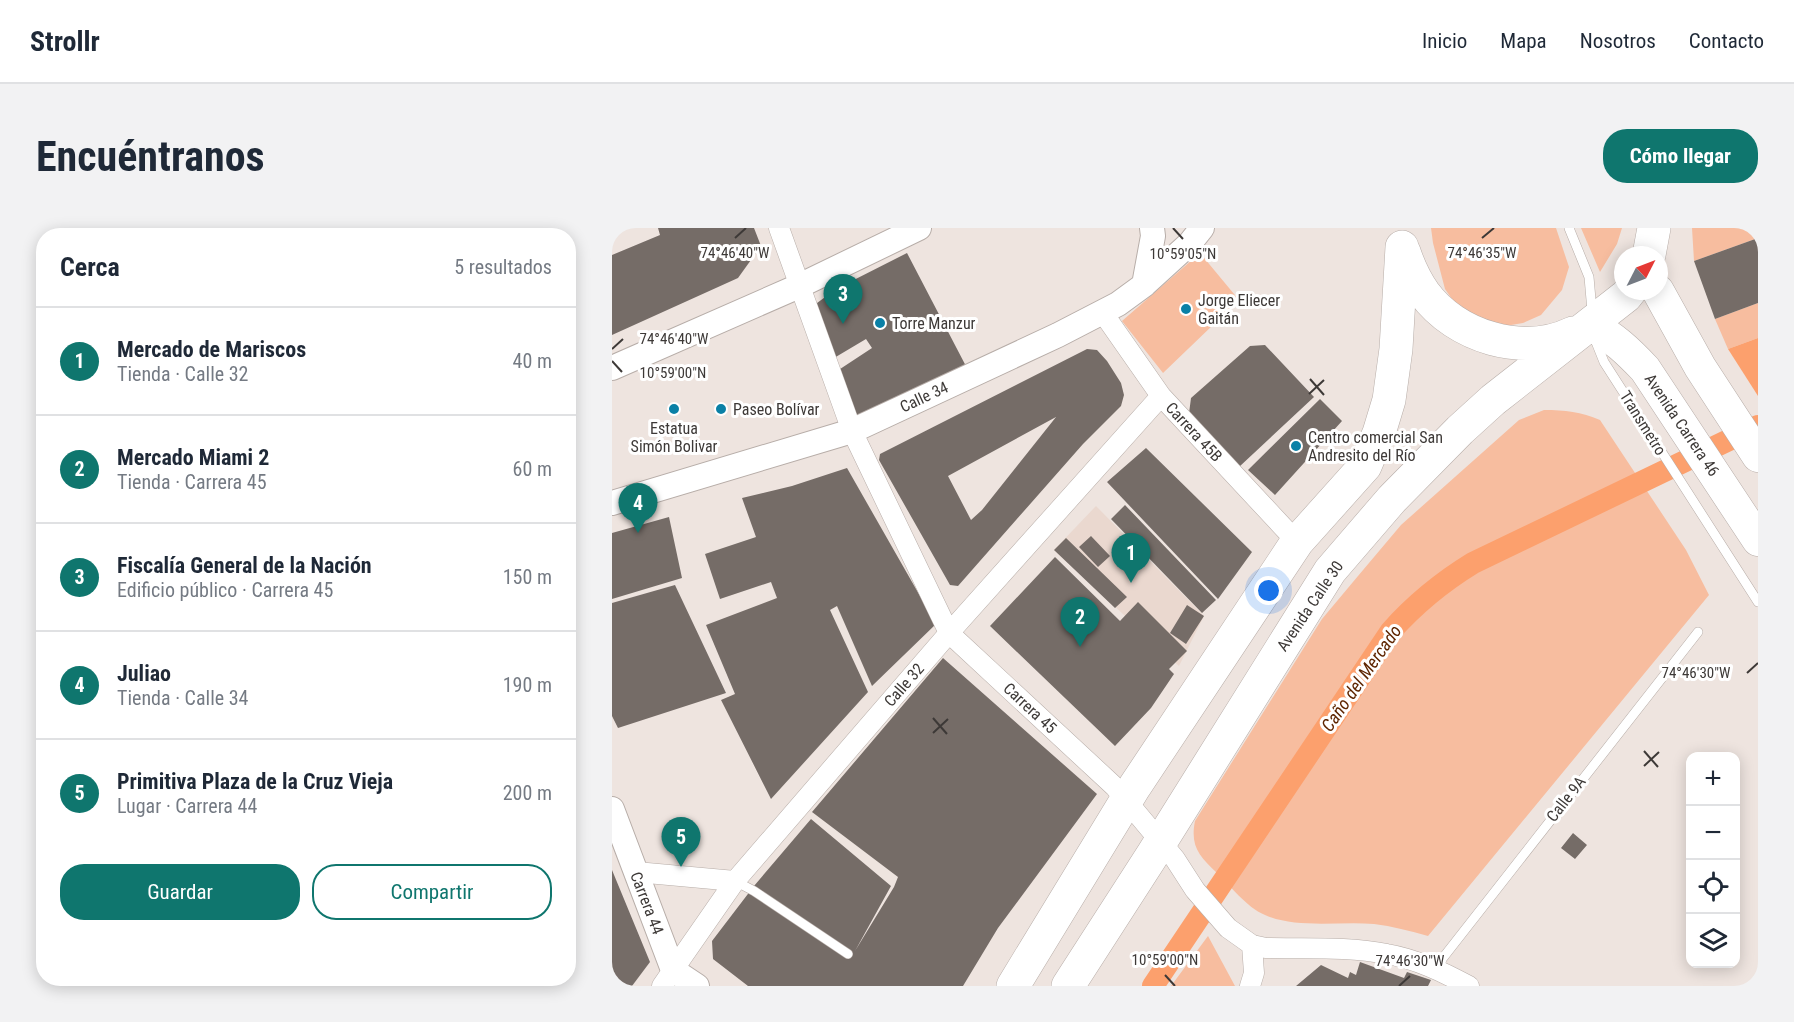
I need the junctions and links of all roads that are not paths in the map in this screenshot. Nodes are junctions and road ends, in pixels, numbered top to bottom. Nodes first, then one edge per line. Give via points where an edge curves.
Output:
1 (778, 228) edge
2 (919, 228) edge
3 (1152, 228) edge
4 (1202, 228) edge
5 (1569, 228) edge
6 (1654, 228) edge
7 (1401, 237) edge
8 (1651, 246) edge
9 (1144, 285) junction
10 (799, 286) junction
11 (1621, 300) edge
12 (1663, 300) edge
13 (1102, 312) junction
14 (1591, 325) junction
15 (612, 368) edge
16 (1161, 396) junction
17 (852, 431) junction
18 (1758, 456) edge
19 (612, 503) edge
20 (1752, 531) edge
21 (1296, 542) junction
22 (1758, 602) edge
23 (1698, 632) dead end
24 (949, 633) junction
25 (1126, 800) junction
26 (612, 809) edge
27 (1161, 842) junction
28 (636, 872) junction
29 (735, 881) junction
30 (1252, 945) junction
31 (848, 954) dead end
32 (1435, 968) junction
33 (667, 978) edge
34 (697, 986) edge
35 (1013, 986) edge
36 (1068, 986) edge
37 (1250, 986) edge
38 (1469, 986) edge

1 - 10 street, Carrera 45
2 - 10 street
3 - 9 street via 1154,236
4 - 9 street, Calle 34
5 - 14 lane, Transmetro via 1589,277
6 - 8 highway
7 - 14 highway via 1411,272 1425,294 1443,314 1465,328 1515,343 1568,336
7 - 21 highway via 1396,349 1389,400 1378,433 1365,466
9 - 13 street, Calle 34
10 - 15 street
10 - 17 street, Carrera 45
11 - 14 highway, Avenida Calle 30
12 - 18 main road via 1700,367
13 - 16 street, Carrera 45B
13 - 17 street, Calle 34
14 - 20 main road, Avenida Carrera 46 via 1627,349 1645,369
14 - 22 lane, Transmetro via 1604,362
14 - 27 highway, Avenida Calle 30 via 1454,435 1330,571
16 - 21 street, Carrera 45B
16 - 24 street, Calle 32
17 - 19 street, Calle 34
17 - 24 street, Carrera 45
21 - 25 highway
23 - 32 lane, Calle 9A
24 - 25 street, Carrera 45
24 - 29 street, Calle 32
25 - 27 street, Carrera 45
25 - 35 highway
26 - 28 street, Carrera 44
27 - 30 street, Carrera 45 via 1228,928
27 - 36 highway, Avenida Calle 30
28 - 29 street
28 - 33 street, Carrera 44
29 - 31 lane
29 - 33 street, Calle 32
30 - 32 street, Carrera 45 via 1356,949
30 - 37 street via 1254,973
32 - 38 street, Carrera 45
33 - 34 street

